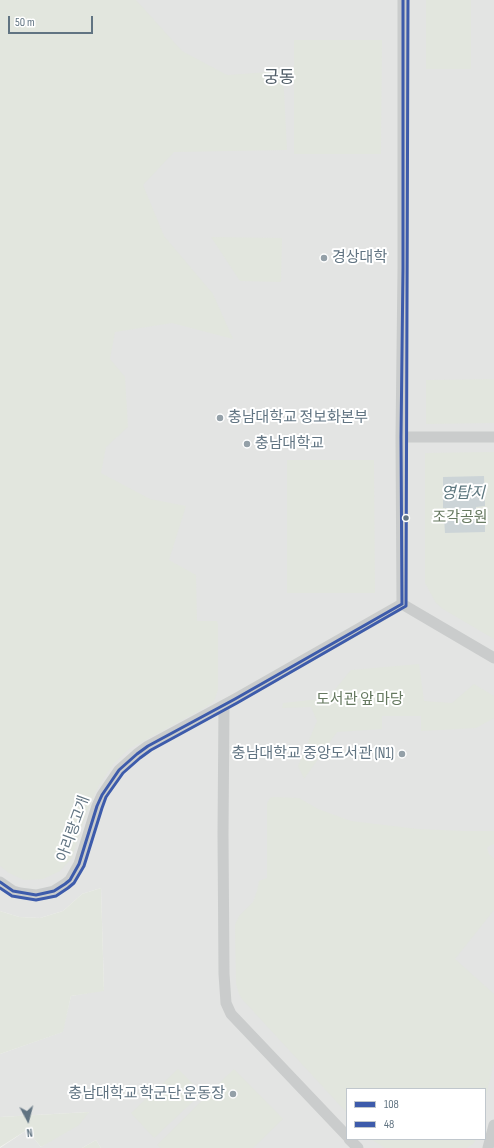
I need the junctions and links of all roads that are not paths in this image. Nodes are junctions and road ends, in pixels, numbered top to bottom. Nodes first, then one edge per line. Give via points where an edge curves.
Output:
1 (403, 0) edge
2 (401, 437) junction
3 (494, 438) edge
4 (402, 604) junction
5 (494, 658) edge
6 (224, 705) junction
7 (0, 882) edge
8 (494, 1125) edge
9 (346, 1135) edge
10 (350, 1140) edge
11 (358, 1148) edge
12 (488, 1148) edge

1 - 2 street
2 - 3 street
2 - 4 street
4 - 5 street
4 - 6 street, 아리랑고개
6 - 7 street, 아리랑고개 via 164,737 137,754 119,770 97,806 79,864 65,884 54,891 36,895 20,894
6 - 9 street via 226,1003 231,1014
8 - 12 street
10 - 11 street

